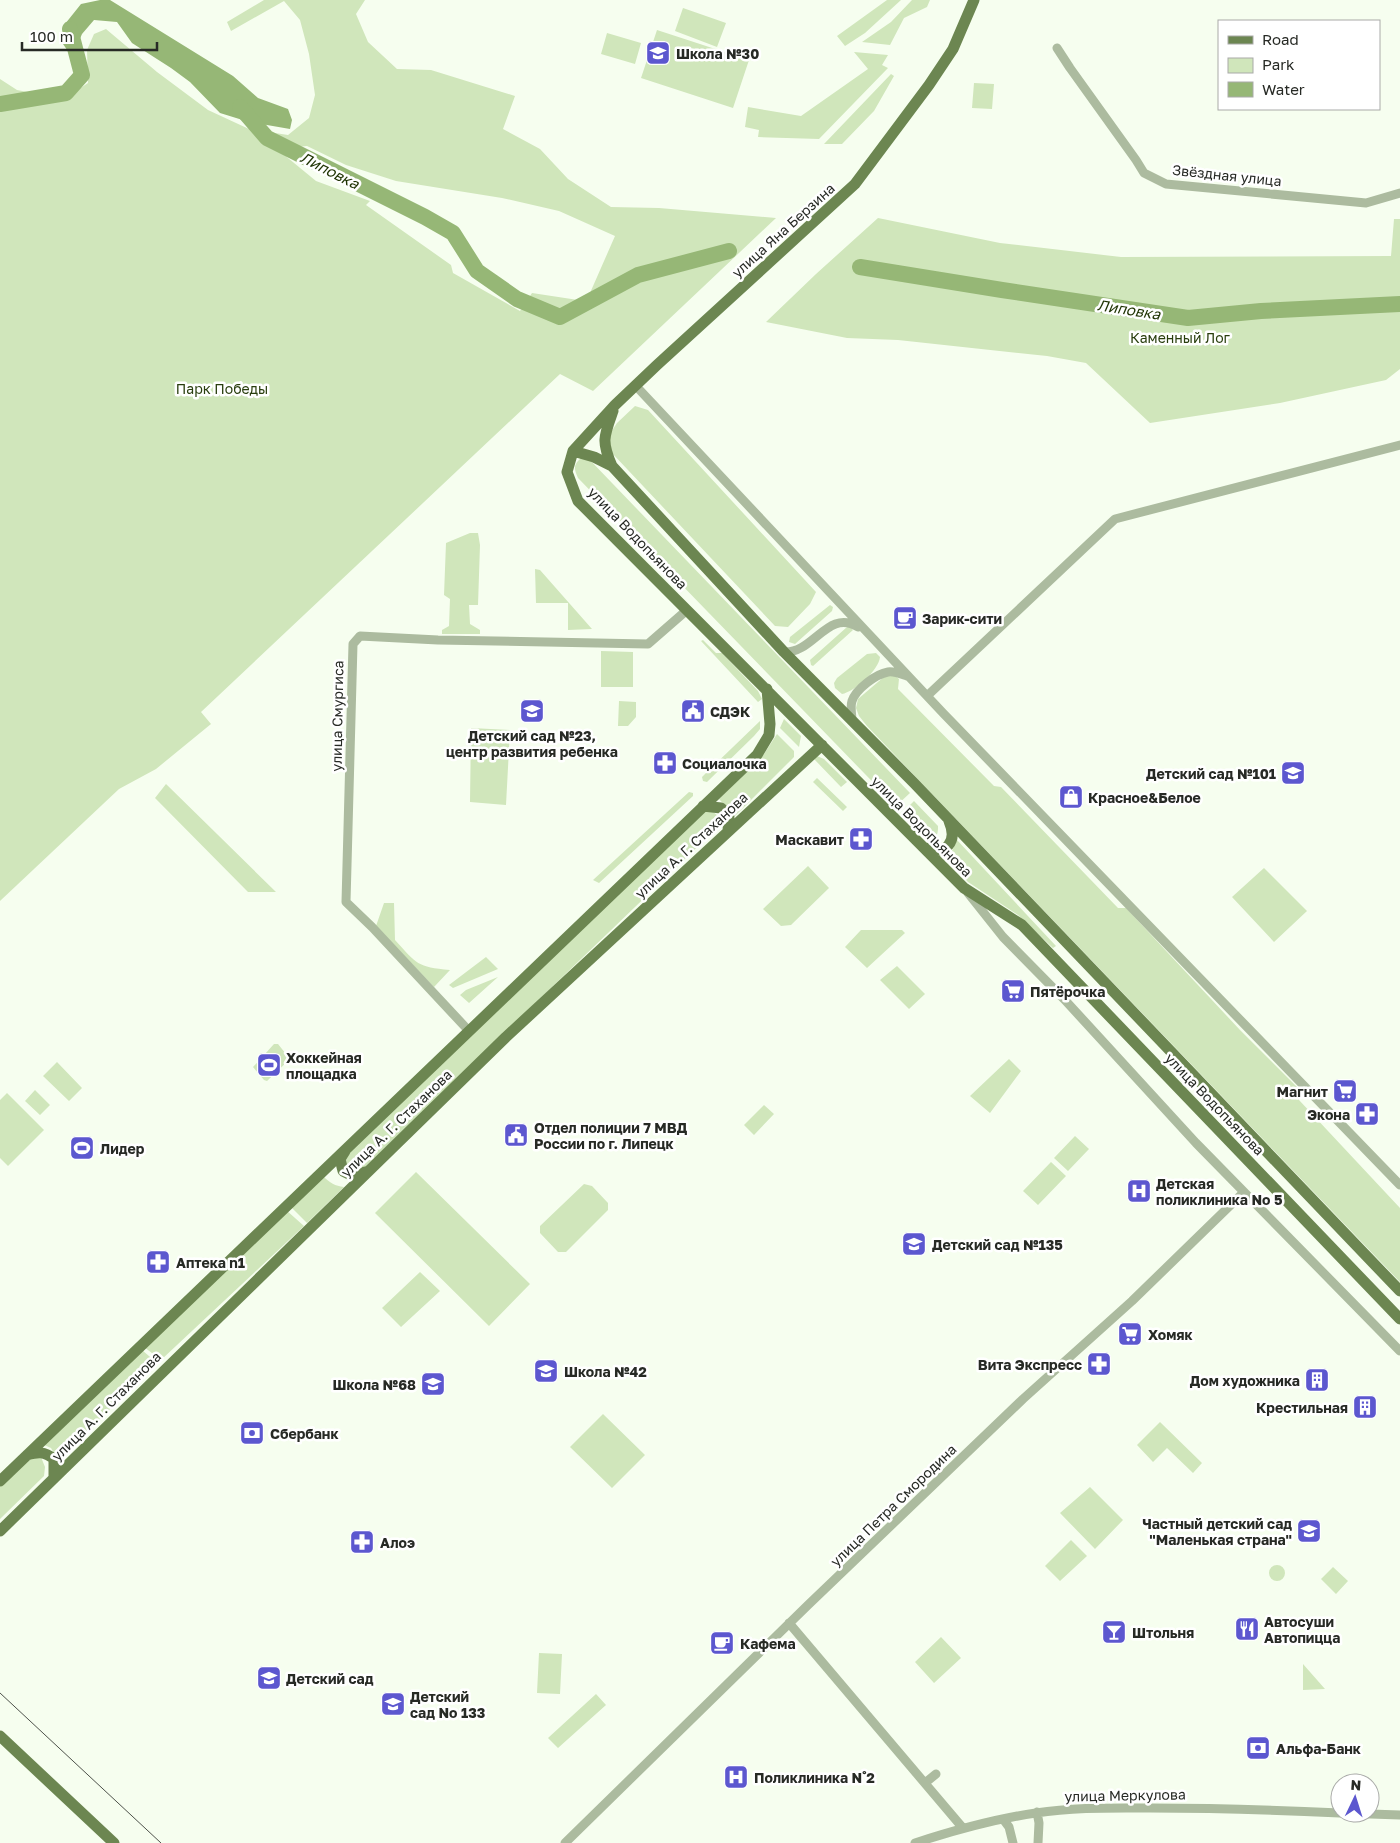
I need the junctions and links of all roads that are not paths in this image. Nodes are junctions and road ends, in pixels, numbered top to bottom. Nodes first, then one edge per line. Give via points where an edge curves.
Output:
1 (974, 0) edge
2 (1057, 48) dead end
3 (1400, 193) edge
4 (635, 386) junction
5 (615, 405) junction
6 (1400, 444) edge
7 (573, 451) junction
8 (612, 466) junction
9 (687, 610) junction
10 (865, 631) junction
11 (784, 652) junction
12 (908, 676) junction
13 (767, 689) junction
14 (927, 696) junction
15 (852, 721) junction
16 (822, 745) junction
17 (703, 806) junction
18 (948, 818) junction
19 (728, 831) junction
20 (923, 847) junction
21 (964, 888) junction
22 (469, 1031) junction
23 (349, 1146) junction
24 (370, 1169) junction
25 (1400, 1184) edge
26 (1244, 1192) junction
27 (1400, 1291) edge
28 (1400, 1318) edge
29 (1400, 1351) edge
30 (26, 1456) junction
31 (54, 1478) junction
32 (0, 1481) edge
33 (0, 1531) edge
34 (789, 1623) junction
35 (0, 1736) edge
36 (936, 1774) dead end
37 (925, 1783) junction
38 (1037, 1812) junction
39 (1330, 1813) edge
40 (1380, 1814) edge
41 (1400, 1815) edge
42 (1003, 1819) junction
43 (962, 1827) junction
44 (114, 1843) edge
45 (565, 1843) edge
46 (914, 1843) edge
47 (1013, 1843) edge
48 (1038, 1843) edge

1 - 4 main road, улица Яна Берзина via 953,49 930,85 855,184
2 - 3 street, Звёздная улица via 1144,173 1166,184 1366,203
4 - 5 main road, улица Яна Берзина
4 - 10 street
5 - 7 main road, улица Яна Берзина
5 - 8 main road, улица Водопьянова via 604,441
6 - 14 street via 1115,519
7 - 8 main road, улица Водопьянова via 594,456
7 - 9 main road, улица Водопьянова via 567,472 578,500
8 - 11 main road, улица Водопьянова
9 - 13 main road, улица Водопьянова
9 - 22 street, улица Смургиса via 648,644 360,636 353,644 346,902
10 - 11 street via 847,622 834,624 810,642
10 - 12 street
11 - 15 main road, улица Водопьянова
12 - 14 street
12 - 15 street via 889,671 869,682 852,702
13 - 16 main road, улица Водопьянова
13 - 17 main road, улица А. Г. Стаханова via 769,735 757,755
14 - 25 street
15 - 18 main road, улица Водопьянова
16 - 19 main road, улица А. Г. Стаханова
16 - 20 main road, улица Водопьянова
17 - 19 main road via 721,808 729,816
17 - 22 main road, улица А. Г. Стаханова
18 - 20 main road via 953,834 946,848 932,850
18 - 27 main road, улица Водопьянова
19 - 24 main road, улица А. Г. Стаханова via 506,1037
20 - 21 main road, улица Водопьянова
21 - 26 street via 1003,937
21 - 28 main road, улица Водопьянова via 1022,925
22 - 23 main road, улица А. Г. Стаханова
23 - 24 main road via 340,1159 344,1171 355,1177
23 - 30 main road, улица А. Г. Стаханова
24 - 31 main road, улица А. Г. Стаханова
26 - 29 street
26 - 34 street, улица Петра Смородина
30 - 31 main road via 38,1452 54,1459
30 - 32 main road, улица А. Г. Стаханова
31 - 33 main road, улица А. Г. Стаханова
34 - 37 street
34 - 45 street, улица Петра Смородина
35 - 44 main road
36 - 37 street
37 - 43 street
38 - 39 street, улица Меркулова via 1098,1808 1228,1808
38 - 42 street, улица Меркулова
38 - 48 street
40 - 41 street, улица Меркулова
42 - 43 street, улица Меркулова
42 - 47 street
43 - 46 street, улица Меркулова

